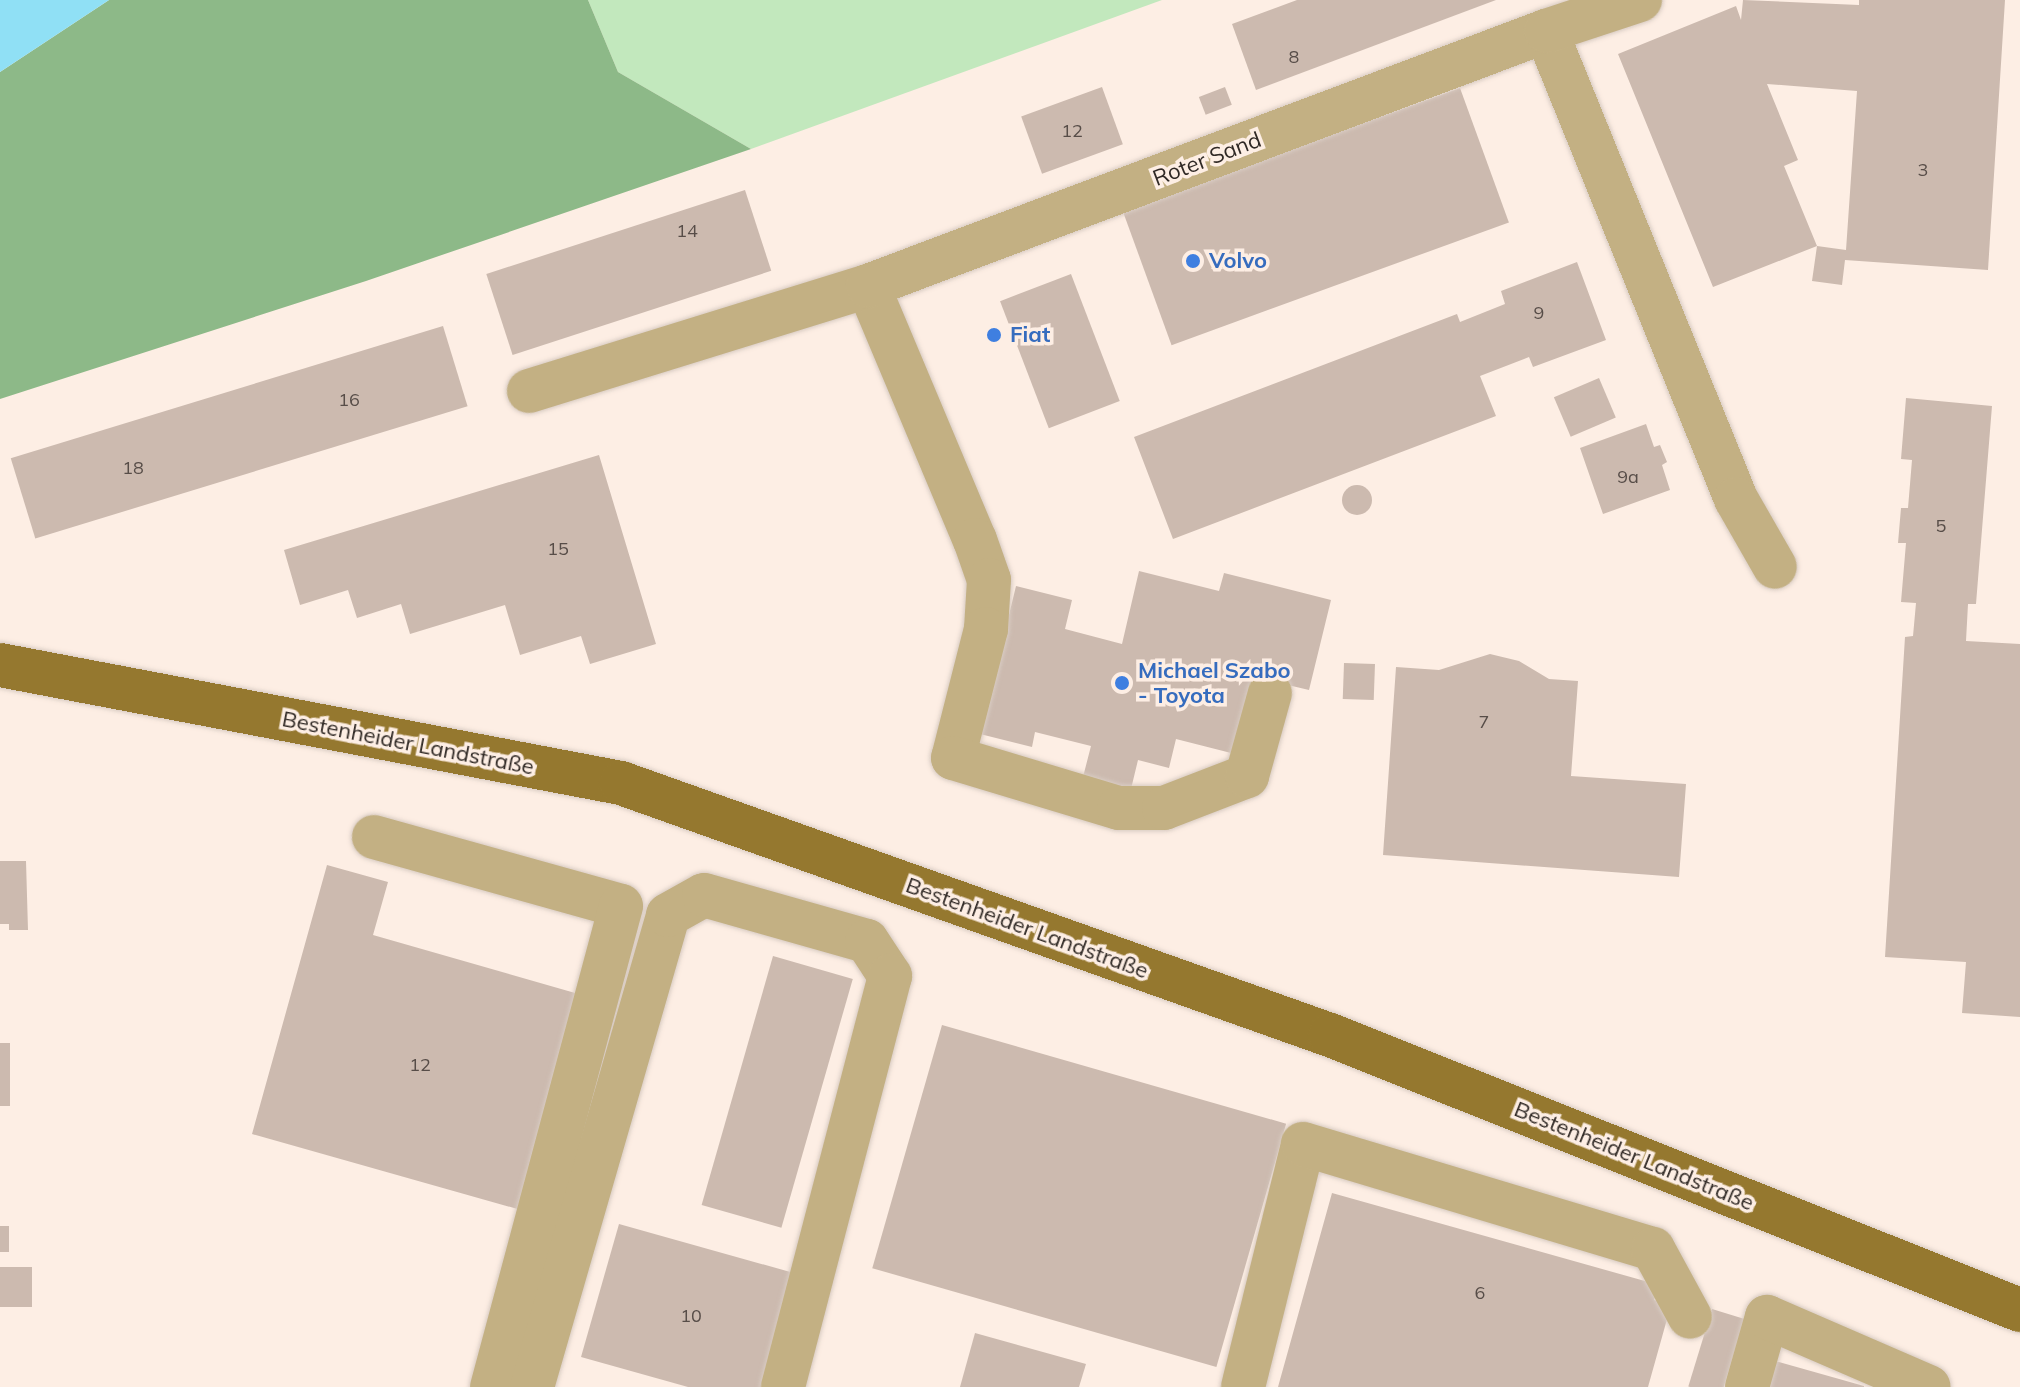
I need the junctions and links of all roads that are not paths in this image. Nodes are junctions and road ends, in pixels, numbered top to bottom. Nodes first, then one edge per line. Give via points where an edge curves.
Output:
1 (1640, 0) edge
2 (1546, 31) junction
3 (868, 286) junction
4 (529, 391) dead end
5 (1775, 567) dead end
6 (0, 665) edge
7 (1270, 693) dead end
8 (374, 837) dead end
9 (2020, 1310) edge
10 (1690, 1317) dead end
11 (492, 1387) edge
12 (532, 1387) edge
13 (783, 1387) edge
14 (1243, 1387) edge
15 (1747, 1387) edge
16 (1929, 1387) edge

1 - 2 street, Roter Sand
2 - 3 street, Roter Sand
2 - 5 street via 1736,499
3 - 4 street, Roter Sand
3 - 7 street via 989,580 986,629 953,758 1119,808 1164,808 1247,776
6 - 9 main road, Bestenheider Landstraße via 621,783 1330,1035
8 - 11 street via 621,906
10 - 14 street via 1653,1249 1303,1144
12 - 13 street via 668,915 704,895 867,941 890,976
15 - 16 street via 1767,1317

